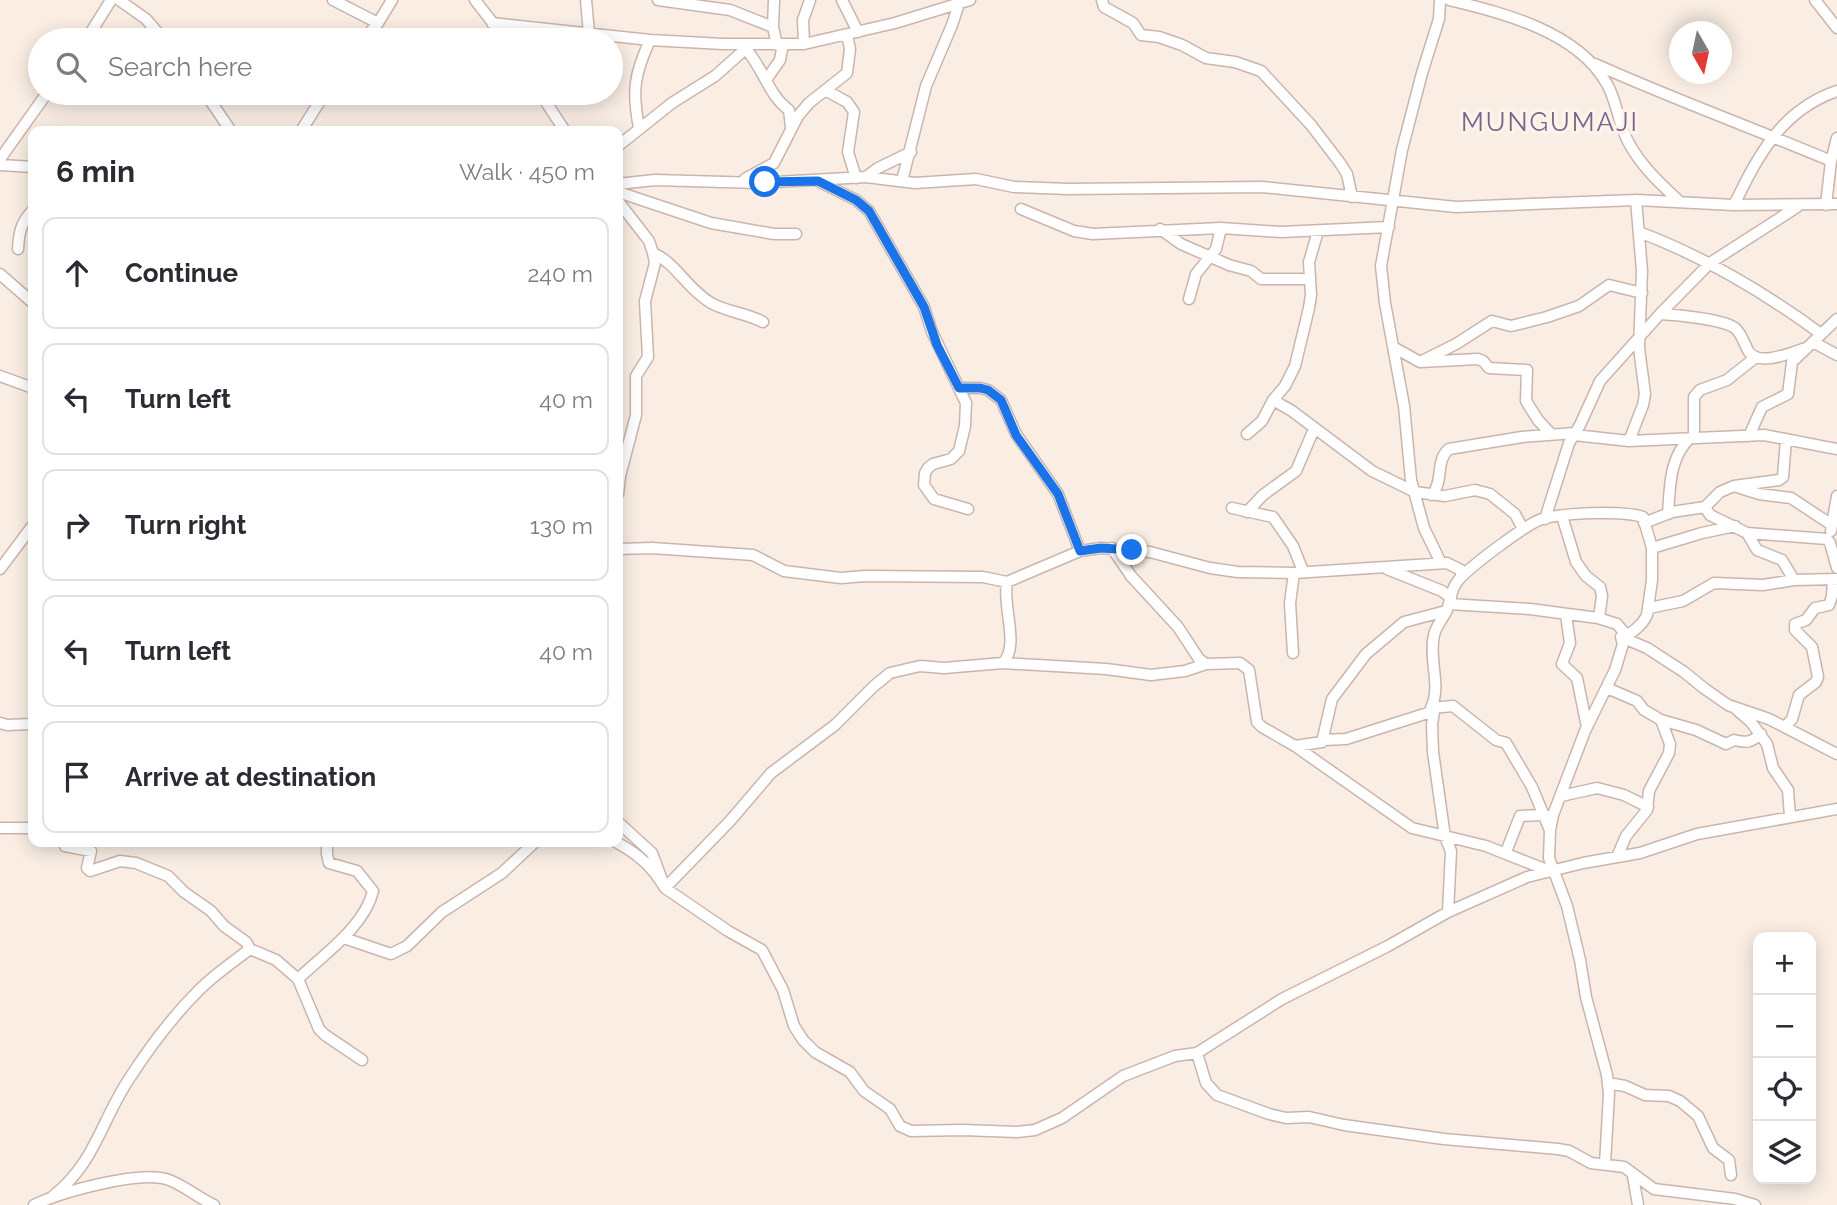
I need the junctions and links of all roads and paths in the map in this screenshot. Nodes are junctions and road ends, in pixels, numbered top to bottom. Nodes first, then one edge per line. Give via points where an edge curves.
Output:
1 (111, 0) edge
2 (119, 0) edge
3 (333, 0) edge
4 (392, 0) edge
5 (475, 0) edge
6 (586, 0) edge
7 (658, 0) edge
8 (774, 0) edge
9 (810, 0) edge
10 (842, 0) edge
11 (1102, 0) edge
12 (1440, 0) edge
13 (1448, 0) edge
14 (1815, 0) edge
15 (963, 1) edge
16 (378, 23) junction
17 (492, 23) junction
18 (772, 27) junction
19 (94, 28) edge
20 (154, 28) edge
21 (374, 28) edge
22 (496, 28) edge
23 (540, 28) edge
24 (589, 28) edge
25 (1837, 29) edge
26 (852, 34) junction
27 (623, 37) edge
28 (650, 40) junction
29 (780, 44) junction
30 (804, 44) junction
31 (748, 46) junction
32 (1592, 63) junction
33 (766, 80) junction
34 (825, 90) junction
35 (1837, 91) edge
36 (38, 105) edge
37 (214, 105) edge
38 (317, 105) edge
39 (548, 105) edge
40 (228, 126) edge
41 (304, 126) edge
42 (562, 126) edge
43 (791, 127) junction
44 (639, 128) junction
45 (1773, 136) junction
46 (1837, 138) edge
47 (623, 142) edge
48 (911, 152) junction
49 (0, 159) edge
50 (1831, 161) junction
51 (0, 165) edge
52 (28, 167) edge
53 (861, 177) junction
54 (745, 179) dead end
55 (818, 181) junction
56 (902, 181) junction
57 (623, 183) edge
58 (623, 194) edge
59 (1352, 197) junction
60 (1636, 200) junction
61 (1679, 201) junction
62 (1392, 202) junction
63 (1831, 204) edge
64 (1734, 205) junction
65 (1799, 205) junction
66 (623, 207) edge
67 (1021, 209) dead end
68 (28, 215) edge
69 (1389, 227) junction
70 (1221, 228) junction
71 (1160, 229) junction
72 (1318, 231) junction
73 (1639, 232) junction
74 (796, 234) dead end
75 (19, 249) dead end
76 (653, 253) junction
77 (1212, 256) junction
78 (1710, 263) junction
79 (0, 274) edge
80 (1309, 279) junction
81 (1642, 293) junction
82 (28, 299) edge
83 (1189, 299) dead end
84 (1660, 314) junction
85 (1837, 318) edge
86 (762, 322) dead end
87 (1639, 337) junction
88 (1814, 342) junction
89 (1395, 348) junction
90 (1837, 355) edge
91 (1756, 357) junction
92 (1420, 362) junction
93 (0, 376) edge
94 (28, 386) edge
95 (959, 388) junction
96 (1273, 400) junction
97 (1314, 429) junction
98 (1247, 434) dead end
99 (1574, 434) junction
100 (1551, 435) junction
101 (1749, 436) junction
102 (1692, 438) junction
103 (1786, 439) junction
104 (1629, 441) junction
105 (1837, 449) edge
106 (623, 465) edge
107 (1734, 486) junction
108 (1415, 492) junction
109 (1432, 495) junction
110 (1837, 496) edge
111 (1705, 507) junction
112 (968, 509) dead end
113 (1232, 509) dead end
114 (1247, 512) junction
115 (1668, 514) junction
116 (1562, 516) junction
117 (1545, 519) junction
118 (1644, 523) junction
119 (1832, 525) junction
120 (1735, 526) junction
121 (1523, 529) junction
122 (28, 532) edge
123 (1747, 533) junction
124 (1829, 541) junction
125 (1112, 548) junction
126 (1652, 548) junction
127 (623, 549) edge
128 (1080, 551) junction
129 (1441, 563) junction
130 (1383, 568) junction
131 (0, 569) edge
132 (1299, 572) junction
133 (1461, 576) junction
134 (1836, 576) edge
135 (1794, 580) junction
136 (1007, 582) junction
137 (1449, 604) junction
138 (1649, 608) junction
139 (1566, 615) junction
140 (1599, 618) junction
141 (1624, 637) junction
142 (1293, 653) dead end
143 (1003, 663) junction
144 (1206, 664) junction
145 (1607, 688) junction
146 (1728, 705) junction
147 (1432, 709) junction
148 (1661, 720) junction
149 (0, 723) edge
150 (28, 724) edge
151 (1587, 727) junction
152 (1785, 727) junction
153 (1761, 734) junction
154 (1323, 740) junction
155 (1295, 747) junction
156 (1837, 754) edge
157 (1561, 796) junction
158 (1648, 807) junction
159 (1837, 809) edge
160 (1545, 815) junction
161 (1790, 816) junction
162 (623, 827) edge
163 (0, 828) edge
164 (28, 828) edge
165 (1550, 830) junction
166 (1445, 837) junction
167 (70, 847) edge
168 (327, 847) edge
169 (530, 847) edge
170 (623, 847) edge
171 (1506, 852) junction
172 (1617, 857) junction
173 (1553, 872) junction
174 (665, 888) junction
175 (1448, 912) junction
176 (345, 939) junction
177 (250, 949) junction
178 (298, 979) junction
179 (1197, 1054) junction
180 (362, 1060) dead end
181 (1608, 1083) junction
182 (1605, 1164) junction
183 (1731, 1175) dead end
184 (1633, 1176) junction
185 (53, 1196) junction
186 (34, 1205) edge
187 (214, 1205) edge
188 (1638, 1205) edge
189 (1755, 1205) edge

1 - 19 street
2 - 20 street
3 - 16 street
4 - 16 street
5 - 17 street
6 - 24 street
7 - 18 street via 730,10
8 - 18 street
9 - 30 street via 803,20
10 - 26 street
11 - 59 street via 1104,8 1133,23 1141,35 1261,71 1340,163
12 - 62 street
13 - 32 street via 1544,31
14 - 25 street
15 - 26 street
15 - 48 street via 926,86
16 - 21 street
17 - 22 street
17 - 23 street
18 - 29 street
26 - 30 street
26 - 34 street via 847,73
27 - 28 street
28 - 31 street
28 - 44 street via 634,81
29 - 30 street
29 - 31 street
29 - 33 street via 780,60
31 - 33 street
31 - 44 street via 715,76
32 - 45 street
32 - 61 street via 1607,85 1626,139 1647,169
33 - 43 street via 789,110
34 - 43 street
34 - 53 street via 847,102 854,112 849,152
35 - 45 street via 1812,101
36 - 49 street
37 - 40 street
38 - 41 street
39 - 42 street
43 - 54 street via 774,163
44 - 47 street
45 - 50 street
45 - 64 street
46 - 50 street
48 - 53 street
48 - 56 street
50 - 63 street
51 - 52 street
53 - 55 street
53 - 56 street
55 - 57 street
55 - 95 street via 869,211 924,307
56 - 59 street via 976,179 1014,187 1068,189 1262,187
58 - 74 street via 711,223
59 - 62 street
60 - 61 street
60 - 62 street via 1492,207
60 - 73 street
61 - 64 street
62 - 69 street
63 - 65 street
64 - 65 street
65 - 78 street
66 - 76 street
67 - 71 street via 1085,234
68 - 75 street via 20,230
69 - 72 street
69 - 89 street via 1381,266
70 - 71 street
70 - 72 street
70 - 77 street
71 - 77 street
72 - 80 street
73 - 78 street
73 - 81 street
76 - 86 street via 666,259 682,280 709,302
76 - 106 street via 645,301 648,357 636,376 636,415
77 - 80 street via 1266,281
77 - 83 street via 1196,274
78 - 84 street
78 - 88 street via 1762,292
79 - 82 street
80 - 96 street via 1311,295 1298,357
81 - 87 street
81 - 92 street via 1609,285 1579,306 1547,317 1511,326 1492,321
84 - 87 street
84 - 91 street via 1727,324 1739,332
85 - 88 street
87 - 99 street via 1600,381
87 - 104 street via 1644,400
88 - 90 street
88 - 91 street via 1774,357
88 - 101 street via 1792,362 1788,394 1762,407
89 - 92 street
89 - 108 street
91 - 102 street via 1727,380 1694,397
92 - 100 street via 1478,359 1489,368 1527,370 1526,401
93 - 94 street
95 - 112 street via 967,410 959,451 928,468 923,481 934,499
95 - 128 street via 988,390 1001,400 1016,435 1058,494
96 - 97 street
96 - 98 street via 1262,421
97 - 108 street via 1372,471
97 - 114 street via 1296,471
99 - 100 street
99 - 104 street
99 - 117 street
100 - 109 street via 1449,449 1442,457
101 - 102 street
101 - 103 street
102 - 104 street
102 - 115 street via 1675,458
103 - 105 street
103 - 107 street via 1782,479
107 - 111 street
107 - 119 street via 1791,498
108 - 109 street
108 - 129 street via 1423,528
109 - 121 street via 1475,490 1490,494 1515,514
110 - 119 street
111 - 115 street
111 - 120 street via 1710,515
113 - 114 street
114 - 132 street via 1273,517 1293,546
115 - 118 street
116 - 117 street
116 - 118 street via 1634,514 1643,517
116 - 140 street via 1572,554 1600,587
117 - 121 street
118 - 126 street
119 - 124 street
120 - 123 street
120 - 126 street
121 - 133 street
122 - 131 street
123 - 124 street
123 - 135 street via 1757,550 1785,562
124 - 134 street
125 - 128 street
125 - 132 street via 1150,552 1226,571
125 - 144 street
126 - 138 street
127 - 136 street via 753,555 784,571 841,578 975,577
128 - 136 street
129 - 130 street
129 - 133 street via 1461,570
130 - 132 street
130 - 137 street via 1442,591
132 - 142 street via 1290,603
133 - 137 street
134 - 135 street
134 - 152 street via 1829,605 1815,608 1806,620 1795,624 1795,630 1812,647 1818,677 1799,695
135 - 138 street via 1763,585 1714,583 1683,601
136 - 143 street via 1004,594 1010,645
137 - 139 street
137 - 147 street via 1433,639 1437,697
137 - 154 street via 1405,622 1366,654 1332,699
138 - 141 street via 1645,620
139 - 140 street
139 - 151 street via 1570,643 1561,661 1577,678
140 - 141 street via 1617,624
141 - 145 street
141 - 146 street via 1684,672
143 - 144 street via 1151,675
143 - 174 street via 920,666 890,673 835,725 771,774
144 - 155 street via 1247,667 1257,722
145 - 148 street via 1637,701
145 - 151 street
146 - 152 street
146 - 153 street
147 - 154 street via 1346,739
147 - 160 street via 1453,706 1506,743
147 - 166 street
148 - 153 street via 1726,744 1752,742
148 - 158 street via 1670,748 1649,791
149 - 150 street
151 - 157 street
152 - 156 street
153 - 161 street via 1773,768 1788,790
154 - 155 street
155 - 166 street via 1412,828
157 - 158 street via 1598,788
157 - 165 street
158 - 172 street
159 - 161 street
160 - 165 street
160 - 171 street via 1520,816
161 - 172 street via 1698,834
162 - 174 street via 652,853
163 - 164 street
165 - 173 street
166 - 171 street
166 - 175 street via 1451,850
167 - 177 street via 91,851 90,871 121,862 160,871
168 - 176 street via 329,863 357,870 373,891
169 - 176 street via 502,873 442,912 396,953
170 - 174 street via 646,862
171 - 173 street
172 - 173 street
173 - 175 street via 1527,877
173 - 181 street via 1567,906
174 - 179 street via 762,950 803,1040 850,1072 864,1091 890,1109 900,1126 911,1131 1035,1130 1070,1113 1123,1076 1175,1056
175 - 179 street via 1282,999
176 - 178 street
177 - 178 street via 276,960
177 - 185 street via 200,990 155,1042 127,1082 86,1163
178 - 180 street via 319,1028
179 - 182 street via 1206,1083 1217,1095 1269,1114 1444,1139 1558,1149 1591,1164
181 - 182 street
181 - 183 street via 1651,1096 1669,1096 1692,1110 1713,1148 1729,1160
182 - 184 street via 1624,1167
184 - 188 street
184 - 189 street via 1654,1189
185 - 186 street
185 - 187 street via 144,1177 172,1181

